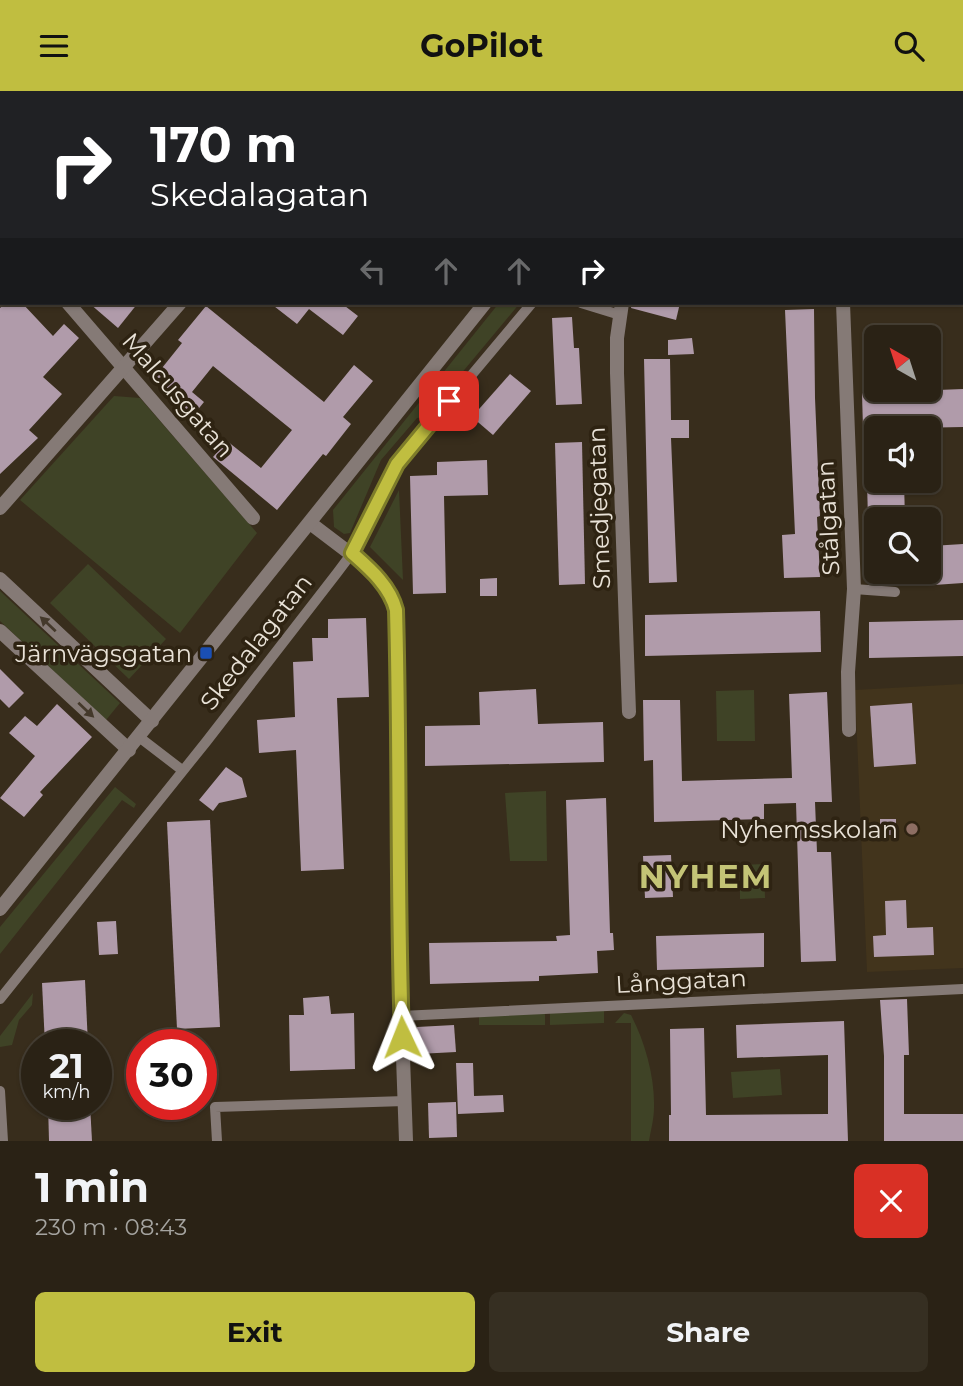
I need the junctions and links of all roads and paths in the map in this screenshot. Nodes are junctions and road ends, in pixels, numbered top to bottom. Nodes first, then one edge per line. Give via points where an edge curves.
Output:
1 (70, 305) edge
2 (178, 305) edge
3 (483, 305) edge
4 (530, 305) edge
5 (594, 305) edge
6 (843, 305) edge
7 (621, 309) edge
8 (123, 367) junction
9 (0, 508) edge
10 (253, 518) dead end
11 (310, 523) junction
12 (352, 553) junction
13 (0, 579) edge
14 (854, 589) junction
15 (895, 592) dead end
16 (0, 631) edge
17 (629, 712) dead end
18 (152, 721) junction
19 (849, 730) dead end
20 (139, 737) junction
21 (129, 750) junction
22 (182, 770) junction
23 (0, 909) edge
24 (963, 989) edge
25 (0, 999) edge
26 (401, 1016) junction
27 (0, 1091) edge
28 (405, 1101) junction
29 (3, 1141) edge
30 (217, 1141) edge
31 (406, 1141) edge

1 - 8 street, Malcusgatan
2 - 8 street
3 - 11 street
4 - 12 lane, Skedalagatan via 397,464
5 - 7 lane
6 - 14 street, Stålgatan
7 - 17 street, Smedjegatan via 617,373
8 - 9 street
8 - 10 street, Malcusgatan
11 - 12 street
11 - 18 street
12 - 22 lane, Skedalagatan
12 - 26 street via 380,581 396,610
18 -> 13 street
14 - 15 lane
14 - 19 street, Stålgatan
16 -> 21 street
18 - 20 street
20 - 21 street
20 - 22 lane
21 - 23 street
22 - 25 lane, Skedalagatan
24 - 26 lane, Långgatan
26 - 28 street
27 - 29 lane
28 - 30 lane via 215,1107
28 - 31 street

